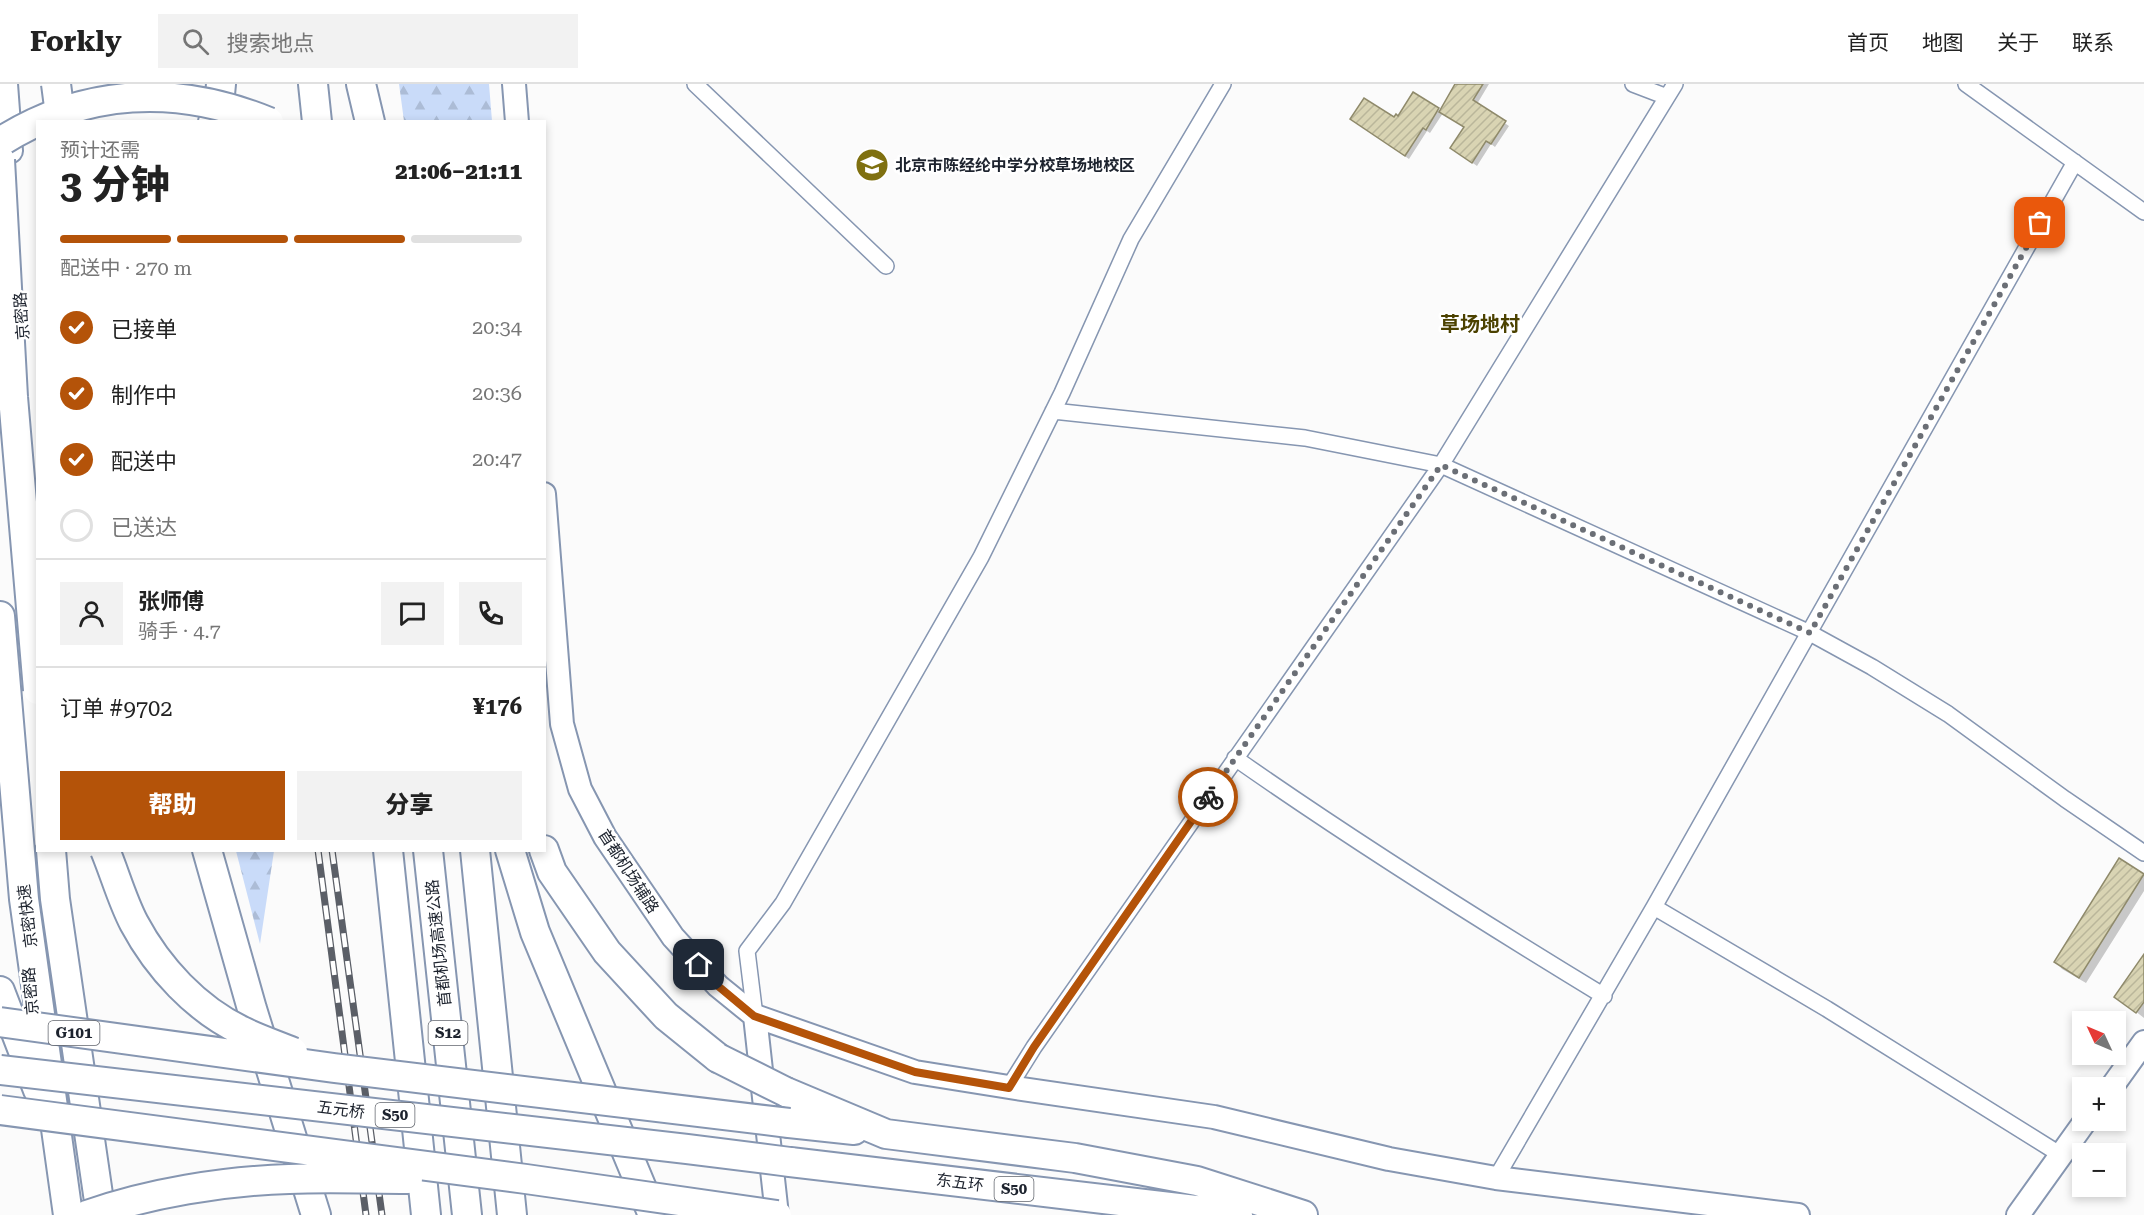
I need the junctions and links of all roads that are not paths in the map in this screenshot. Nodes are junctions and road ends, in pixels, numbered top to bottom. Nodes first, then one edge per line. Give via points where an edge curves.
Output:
1 (6, 84) edge
2 (40, 84) edge
3 (56, 84) edge
4 (221, 84) edge
5 (313, 84) edge
6 (359, 84) edge
7 (514, 84) edge
8 (695, 84) edge
9 (1223, 84) edge
10 (1634, 84) edge
11 (1966, 84) edge
12 (1671, 90) edge
13 (39, 120) edge
14 (40, 120) edge
15 (61, 120) edge
16 (214, 120) edge
17 (265, 120) edge
18 (317, 120) edge
19 (361, 120) edge
20 (369, 120) edge
21 (517, 120) edge
22 (36, 121) edge
23 (0, 142) edge
24 (0, 160) edge
25 (2075, 162) junction
26 (2144, 212) edge
27 (886, 266) dead end
28 (36, 401) edge
29 (1053, 411) junction
30 (0, 429) edge
31 (1441, 465) junction
32 (546, 520) edge
33 (36, 553) edge
34 (0, 616) edge
35 (0, 621) edge
36 (1810, 633) junction
37 (36, 667) edge
38 (1235, 758) junction
39 (51, 852) edge
40 (61, 852) edge
41 (106, 852) edge
42 (208, 852) edge
43 (388, 852) edge
44 (428, 852) edge
45 (475, 852) edge
46 (511, 852) edge
47 (545, 852) edge
48 (2144, 853) edge
49 (1654, 907) junction
50 (0, 991) edge
51 (1604, 996) junction
52 (754, 1016) junction
53 (0, 1022) edge
54 (2140, 1057) edge
55 (334, 1068) junction
56 (0, 1070) edge
57 (2121, 1077) edge
58 (1009, 1088) junction
59 (38, 1090) junction
60 (0, 1110) edge
61 (2078, 1131) edge
62 (886, 1134) junction
63 (2061, 1155) junction
64 (790, 1162) joint
65 (1496, 1178) junction
66 (526, 1179) junction
67 (63, 1215) edge
68 (68, 1215) edge
69 (87, 1215) edge
70 (101, 1215) edge
71 (115, 1215) edge
72 (316, 1215) edge
73 (426, 1215) edge
74 (467, 1215) edge
75 (512, 1215) edge
76 (653, 1215) edge
77 (777, 1215) edge
78 (1238, 1215) edge
79 (1303, 1215) edge
80 (1797, 1215) edge
81 (2018, 1215) edge

1 - 33 street, 京密路
2 - 14 highway
3 - 15 highway, bridge
4 - 16 highway
5 - 18 highway
6 - 19 highway
6 - 20 highway
7 - 21 street
8 - 27 street
9 - 29 street via 1131,239
10 - 12 street
11 - 25 street
12 - 31 street
13 - 17 highway, bridge via 98,99 126,94 211,101
22 - 23 highway, bridge
24 - 37 highway, bridge via 13,397
25 - 26 street
25 - 36 street
28 - 30 highway
29 - 31 street via 1305,438
29 - 52 street via 981,557 783,903 747,951
31 - 36 street
31 - 38 street
32 - 52 street, 首都机场辅路 via 562,724 580,789 605,837 673,937 718,986
34 - 68 highway, 京密快速 / G101, bridge via 24,899
35 - 59 street, 京密路 / G101
36 - 48 street via 1948,714
36 - 49 street
38 - 51 street via 1456,906
38 - 58 street
39 - 70 highway, 京密快速 / G101, bridge
40 - 71 street, G101
41 - 55 highway, bridge via 146,945 185,991 211,1013 242,1031
42 - 72 highway
43 - 73 highway, S12
44 - 74 highway, 首都机场高速公路 / S12
45 - 75 highway
46 - 76 highway via 535,932
47 - 62 highway, bridge via 552,872 607,952 666,1016 718,1059
49 - 51 street
49 - 63 street
50 - 59 highway
51 - 65 street
52 - 58 street via 915,1072
52 - 77 street
53 - 55 highway, bridge
54 - 57 street
55 - 62 highway, bridge
56 - 64 highway, 五元桥 / S50, bridge
58 - 65 street via 1214,1117 1389,1159
59 - 67 street, 京密路 / G101
60 - 66 highway, bridge
61 - 63 street
62 - 79 highway via 1075,1158 1197,1181
63 - 81 street
64 - 78 highway, 东五环 / S50
65 - 80 street
66 - 69 highway, bridge via 288,1179 206,1187
66 - 77 highway, bridge

